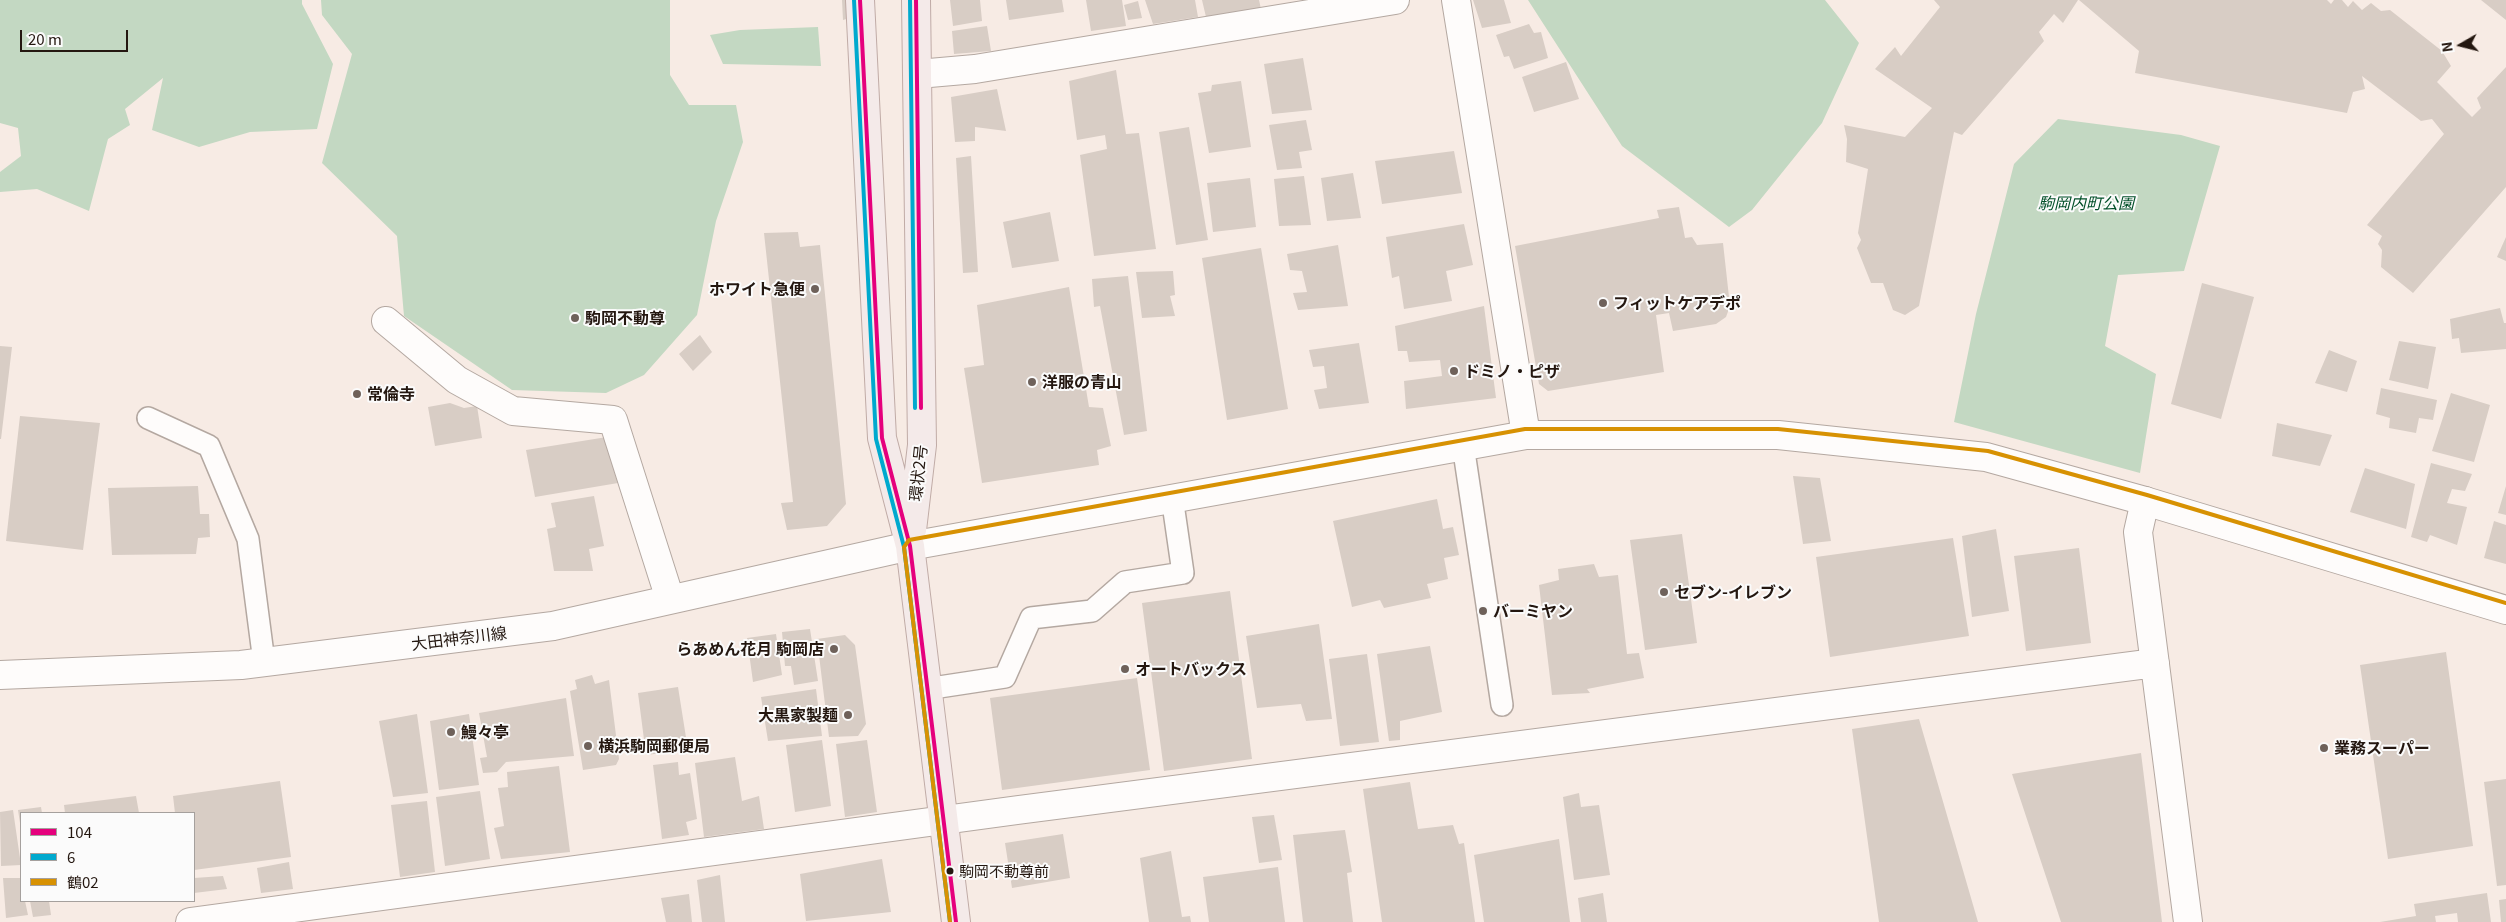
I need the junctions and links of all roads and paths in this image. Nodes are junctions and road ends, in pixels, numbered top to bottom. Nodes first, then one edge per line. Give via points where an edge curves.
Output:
1 (860, 0) edge
2 (916, 0) edge
3 (1396, 0) edge
4 (1456, 0) edge
5 (1283, 8) edge
6 (918, 74) junction
7 (386, 321) dead end
8 (148, 418) dead end
9 (1526, 435) junction
10 (1463, 445) junction
11 (1172, 497) junction
12 (2145, 501) junction
13 (910, 546) junction
14 (670, 599) junction
15 (2506, 610) edge
16 (264, 662) junction
17 (2155, 663) junction
18 (0, 675) edge
19 (926, 689) junction
20 (1502, 705) dead end
21 (943, 820) junction
22 (190, 922) edge
23 (956, 922) edge
24 (2188, 922) edge

1 - 13 main road, 環状2号 via 882,438
2 - 6 main road, 環状2号
3 - 5 street
4 - 9 street
5 - 6 street via 975,69
6 - 13 main road, 環状2号 via 922,444
7 - 14 street via 457,380 513,411 613,420
8 - 16 lane via 209,446 248,539
9 - 10 street, 大田神奈川線
9 - 12 street, 大田神奈川線 via 1778,435 1986,457
10 - 11 street, 大田神奈川線
10 - 20 lane
11 - 13 street, 大田神奈川線
11 - 19 lane via 1182,573 1125,582 1092,611 1031,618 1005,677
12 - 15 street, 大田神奈川線
12 - 17 street via 2138,532
13 - 14 street, 大田神奈川線
13 - 19 main road
14 - 16 street, 大田神奈川線 via 553,626
16 - 18 street, 大田神奈川線
17 - 21 street
17 - 24 street
19 - 21 main road
21 - 22 street
21 - 23 main road

